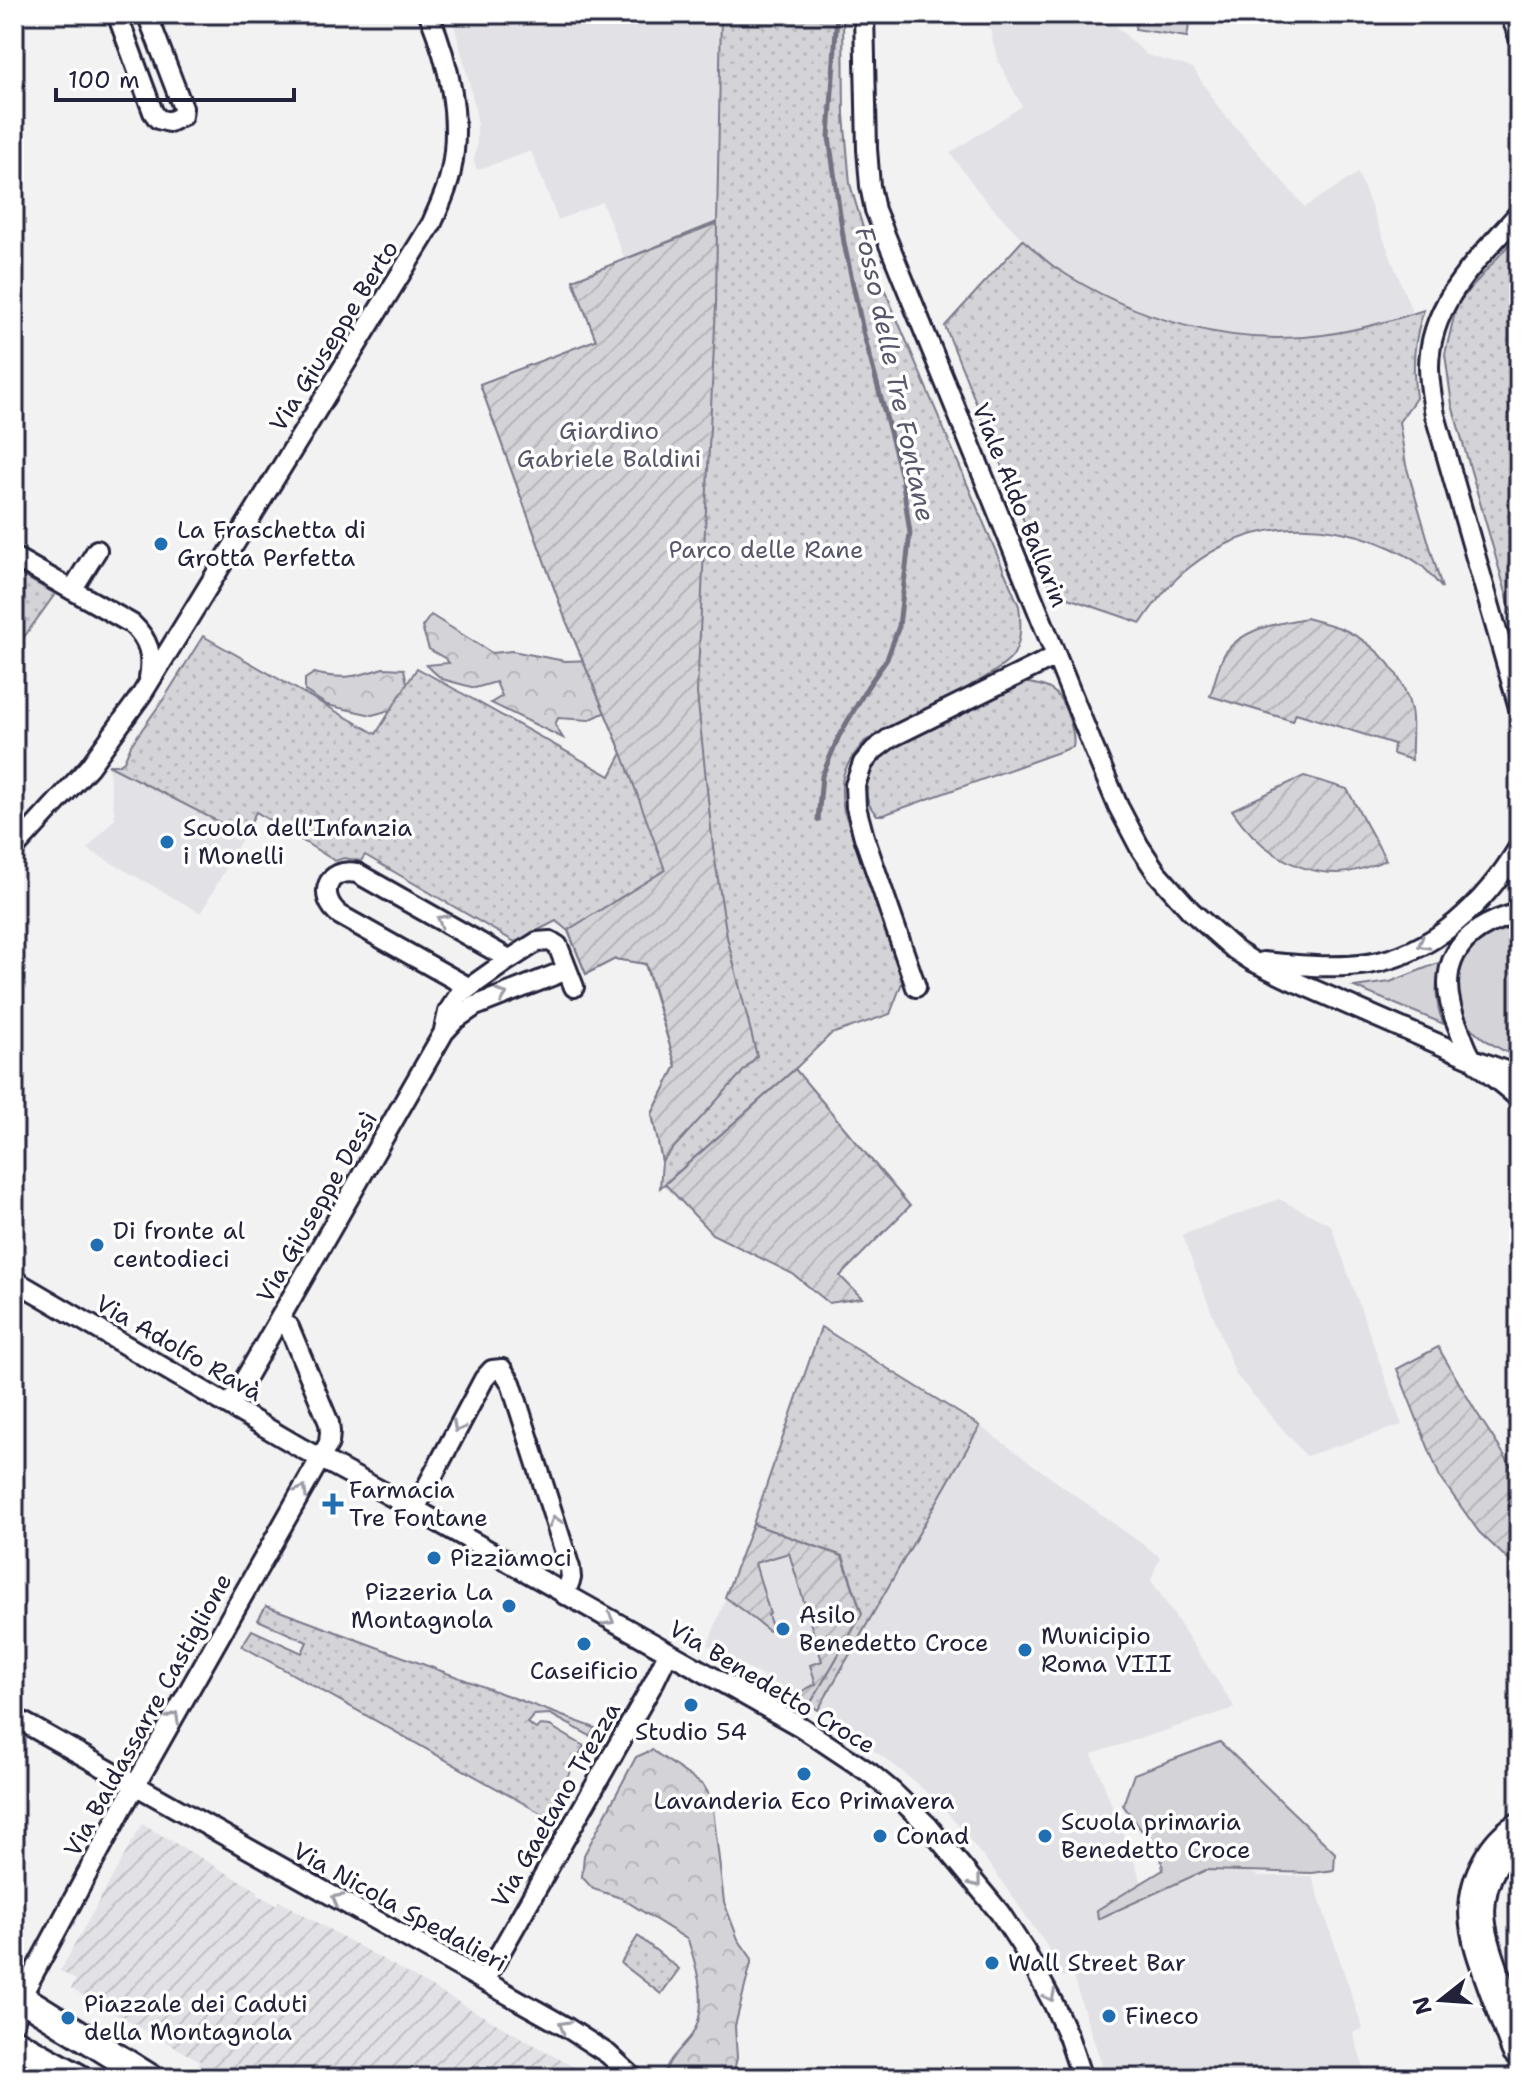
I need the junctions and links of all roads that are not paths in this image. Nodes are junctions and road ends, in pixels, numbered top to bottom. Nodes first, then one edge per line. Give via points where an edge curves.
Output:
1 (117, 14) edge
2 (147, 14) edge
3 (429, 14) edge
4 (864, 14) edge
5 (1510, 14) edge
6 (1519, 37) edge
7 (1519, 213) edge
8 (97, 550) dead end
9 (14, 557) edge
10 (72, 590) junction
11 (1056, 656) junction
12 (147, 685) junction
13 (1519, 708) edge
14 (1519, 847) edge
15 (14, 849) edge
16 (1519, 913) edge
17 (509, 959) junction
18 (1252, 961) junction
19 (468, 987) junction
20 (916, 987) dead end
21 (444, 1032) junction
22 (1473, 1059) junction
23 (1519, 1076) edge
24 (1519, 1099) edge
25 (14, 1280) edge
26 (279, 1321) junction
27 (230, 1405) junction
28 (320, 1459) junction
29 (415, 1509) junction
30 (565, 1595) junction
31 (668, 1653) junction
32 (14, 1717) edge
33 (136, 1785) junction
34 (1519, 1831) edge
35 (1519, 1858) edge
36 (484, 1981) junction
37 (1519, 1995) edge
38 (16, 1998) edge
39 (14, 2023) edge
40 (14, 2042) edge
41 (1519, 2048) edge
42 (79, 2078) edge
43 (150, 2078) edge
44 (634, 2078) edge
45 (1082, 2078) edge

1 - 2 street via 153,112 169,122 182,116 183,108
3 - 12 street, Via Giuseppe Berto via 454,100 453,157 441,201 422,242
4 - 11 street, Viale Aldo Ballarin via 867,149 875,210
5 - 6 street
7 - 13 street via 1454,289 1439,320 1429,363 1438,428
8 - 10 street
9 - 10 street
10 - 12 street via 139,631 152,660
11 - 18 street, Viale Aldo Ballarin via 1118,806 1148,860 1191,911
11 - 20 street via 890,738 860,771 855,793 860,826
12 - 15 street, Via Giuseppe Berto via 89,767
14 -> 18 street via 1484,896 1436,937 1410,951 1359,965
16 - 22 street, Viale Aldo Ballarin via 1471,935 1449,971 1450,1006
17 - 19 street, Via Giuseppe Dessì
17 -> 19 street via 364,876 343,872 330,882 327,900 340,915
21 -> 17 street, Via Giuseppe Dessì via 475,1006 570,979 558,946 550,941 533,944
18 - 22 street, Viale Aldo Ballarin
19 - 21 street, Via Giuseppe Dessì via 452,1003
21 - 26 street, Via Giuseppe Dessì
22 - 23 street, Viale Aldo Ballarin
22 - 24 street, Viale Aldo Ballarin
25 - 27 street, Via Adolfo Ravà
26 - 27 street, Via Giuseppe Dessì
26 - 28 street, Via Baldassarre Castiglione via 289,1327 329,1423 329,1443
27 - 28 street, Via Adolfo Ravà
28 - 29 street, Via Benedetto Croce
33 -> 28 street, Via Baldassarre Castiglione
29 - 30 street, Via Benedetto Croce
30 -> 29 street via 570,1568 502,1369 486,1375
30 -> 31 street, Via Benedetto Croce
31 - 36 street, Via Gaetano Trezza
31 -> 45 street, Via Benedetto Croce via 823,1740 920,1817 1013,1932 1054,2005
32 - 33 street, Via Nicola Spedalieri
36 -> 33 street, Via Nicola Spedalieri
33 - 38 street, Via Baldassarre Castiglione
34 - 41 highway via 1484,1873 1477,1896 1480,1941
35 - 37 highway via 1505,1875 1496,1909
44 -> 36 street, Via Nicola Spedalieri via 598,2047
38 - 39 street
38 - 43 street
40 - 42 street

